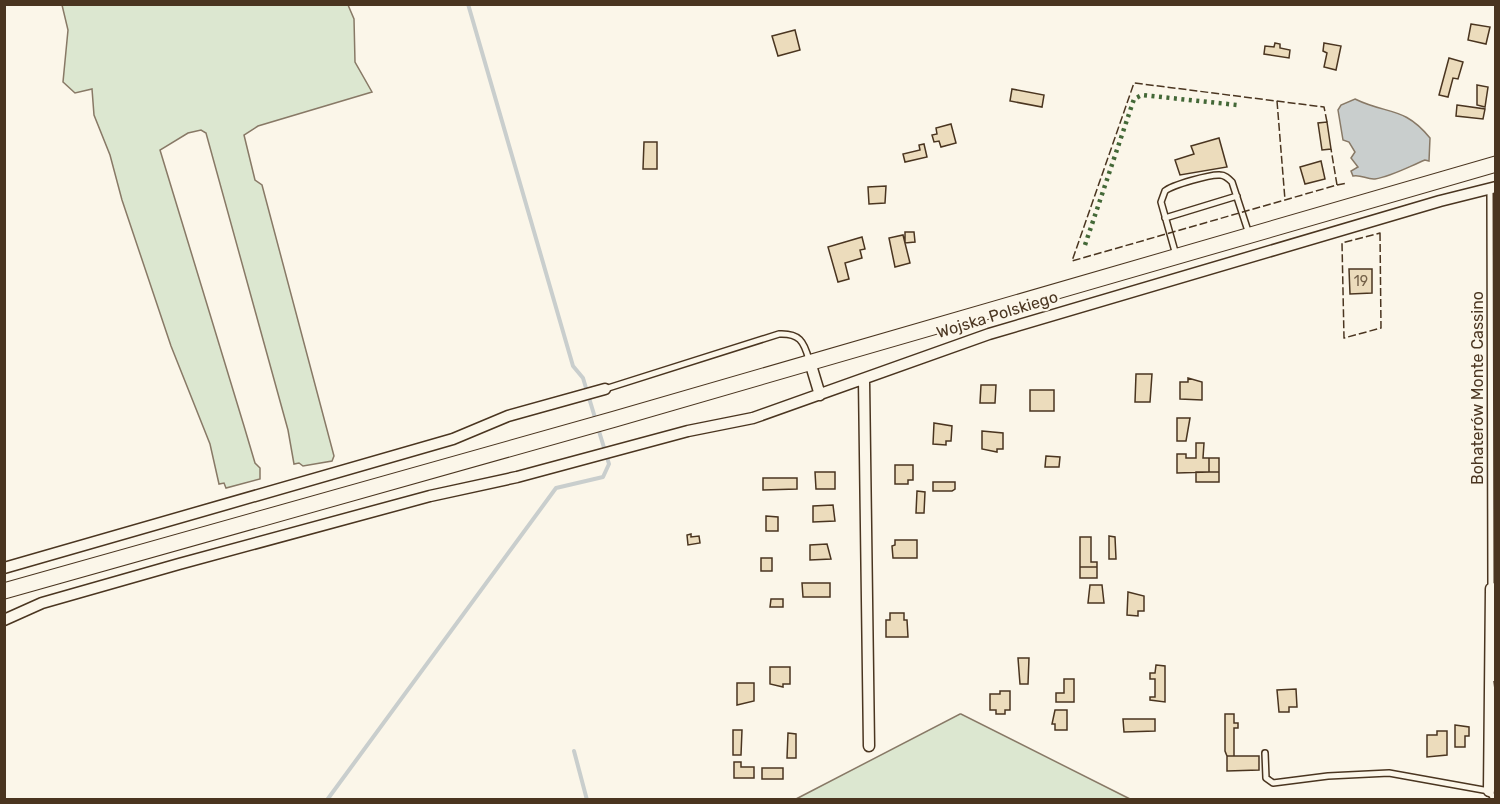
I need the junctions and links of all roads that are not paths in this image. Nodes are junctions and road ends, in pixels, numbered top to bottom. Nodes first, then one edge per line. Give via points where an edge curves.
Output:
1 (1496, 164) edge
2 (1493, 188) edge
3 (1237, 196) junction
4 (1165, 218) junction
5 (1250, 235) junction
6 (1176, 257) junction
7 (810, 362) junction
8 (864, 380) junction
9 (605, 389) joint
10 (820, 395) junction
11 (1492, 456) edge
12 (4, 568) edge
13 (1493, 588) edge
14 (4, 591) edge
15 (4, 620) edge
16 (1492, 712) edge
17 (869, 746) dead end
18 (1265, 753) dead end
19 (1492, 795) edge

1 - 5 main road, Wojska Polskiego
2 - 8 street, Wojska Polskiego via 988,334
2 - 11 lane, Bohaterów Monte Cassino
3 - 4 lane
3 - 4 lane via 1232,182 1217,174 1167,188 1161,202
3 - 5 lane
4 - 6 lane
5 - 6 main road, Wojska Polskiego
6 - 7 main road, Wojska Polskiego
7 - 9 lane via 801,339 793,333 779,333
7 - 10 street
7 - 14 main road, Wojska Polskiego
8 - 10 street, Wojska Polskiego
8 - 17 street
9 - 12 street via 508,416 442,442
10 - 15 street, Wojska Polskiego via 753,418 620,448 179,564 42,603
11 - 13 lane, Bohaterów Monte Cassino
13 - 16 street
16 - 19 street
18 - 19 lane via 1266,778 1274,783 1389,773

